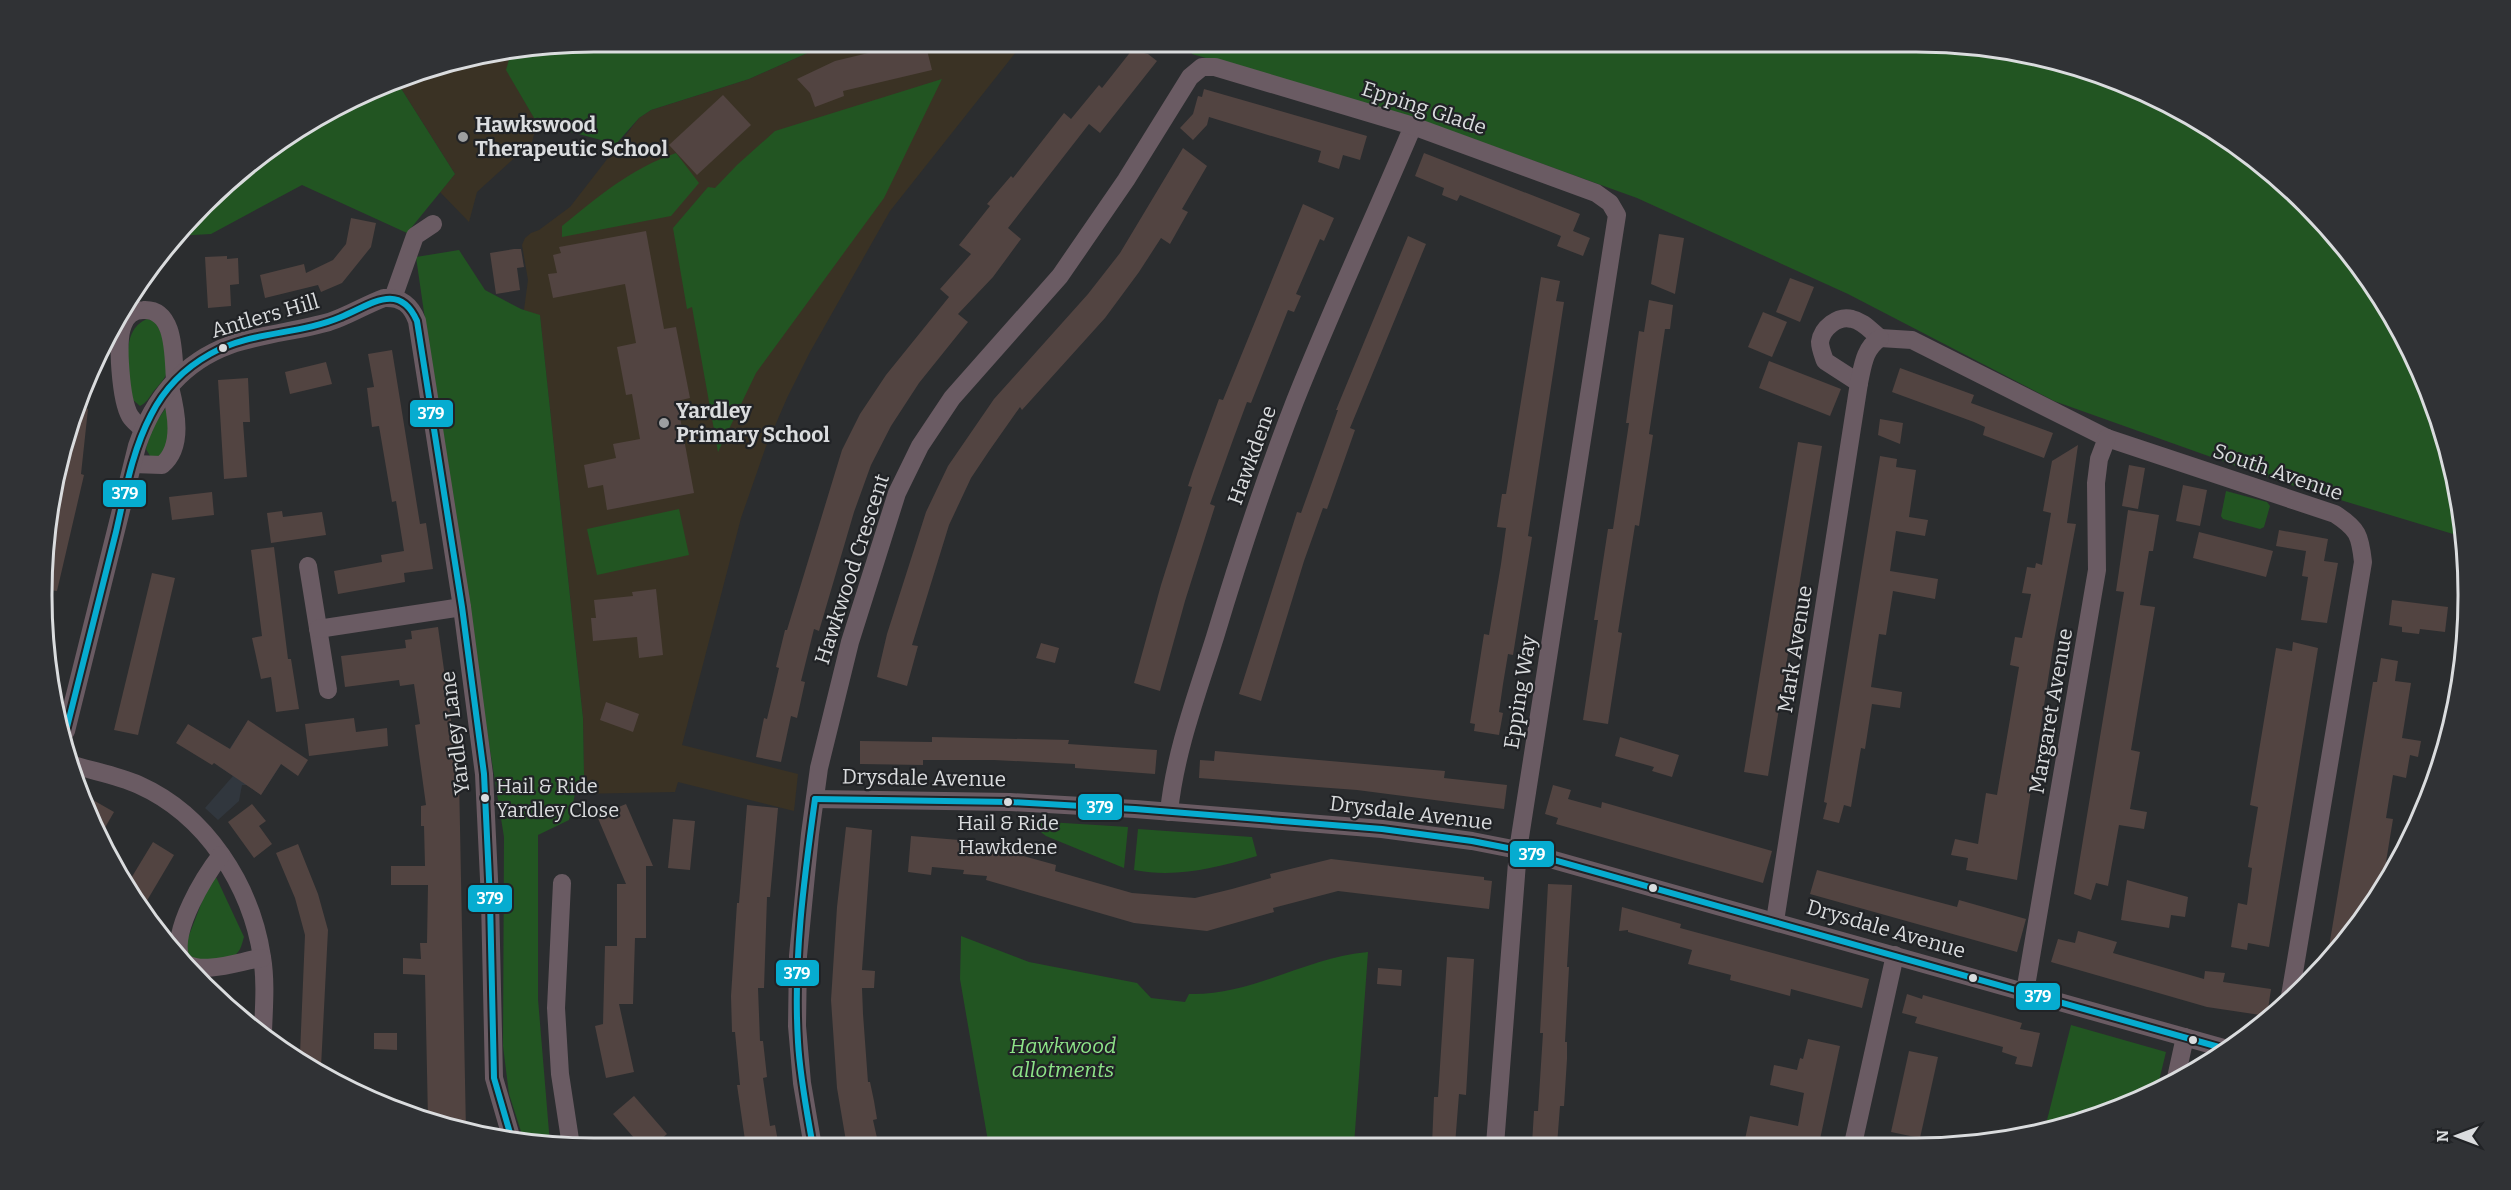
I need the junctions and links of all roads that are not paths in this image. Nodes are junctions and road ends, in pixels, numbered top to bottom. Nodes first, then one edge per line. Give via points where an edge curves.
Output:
1 (1182, 89) joint
2 (1413, 126) junction
3 (433, 224) dead end
4 (1612, 249) joint
5 (393, 298) junction
6 (132, 313) edge
7 (121, 331) edge
8 (1880, 338) junction
9 (172, 383) junction
10 (1859, 383) junction
11 (143, 430) junction
12 (2107, 438) junction
13 (133, 464) junction
14 (308, 566) dead end
15 (462, 607) junction
16 (318, 628) junction
17 (328, 690) dead end
18 (68, 723) edge
19 (80, 767) edge
20 (815, 799) junction
21 (1169, 812) junction
22 (1518, 850) junction
23 (221, 855) junction
24 (562, 884) dead end
25 (1775, 921) junction
26 (179, 943) edge
27 (1895, 954) junction
28 (262, 958) junction
29 (202, 969) edge
30 (2292, 987) edge
31 (2025, 992) junction
32 (262, 1023) edge
33 (2185, 1037) junction
34 (2218, 1046) edge
35 (2178, 1070) edge
36 (509, 1130) edge
37 (570, 1137) edge
38 (811, 1138) edge
39 (1497, 1138) edge
40 (1854, 1138) edge

1 - 2 street, Epping Glade via 1202,67 1215,67
1 - 20 street, Hawkwood Crescent via 1060,276 952,398 920,446 897,493 850,642
2 - 4 street, Epping Glade via 1596,192 1617,215
2 - 21 street, Hawkdene via 1272,462 1192,711 1174,776
3 - 5 street via 415,236
4 - 22 street, Epping Way
5 - 9 street, Antlers Hill via 373,302 328,322 231,345 200,359
5 - 15 street, Yardley Lane via 405,302 417,321
6 - 9 street via 152,309 162,315 169,327
7 - 11 street via 125,400 130,416
8 - 10 street, Mark Avenue via 1870,345
8 - 10 street via 1851,318 1842,318 1823,334 1820,343 1825,361
8 - 12 street, South Avenue via 1912,339
9 - 11 street, Antlers Hill
9 - 13 street via 176,446 171,457 162,465
10 - 25 street, Mark Avenue
11 - 13 street, Antlers Hill
12 - 30 street, South Avenue via 2336,514 2354,526 2361,544 2363,562
12 - 31 street, Margaret Avenue via 2096,483 2097,570
13 - 18 street, Antlers Hill
14 - 16 street
15 - 16 street
15 - 36 street, Yardley Lane via 487,813 494,1078
16 - 17 street
19 - 23 street via 138,784 170,802
20 - 21 street, Drysdale Avenue via 1010,802
20 - 38 street, Hawkwood Crescent via 798,956 797,1026
21 - 22 street, Drysdale Avenue via 1382,829
22 - 25 street, Drysdale Avenue
22 - 39 street, Epping Way
23 - 26 street via 204,878
23 - 28 street via 253,915
24 - 37 street via 556,1008
25 - 27 street, Drysdale Avenue
27 - 31 street, Drysdale Avenue
27 - 40 street
28 - 29 street
28 - 32 street
31 - 33 street, Drysdale Avenue
33 - 34 street, Drysdale Avenue
33 - 35 street

